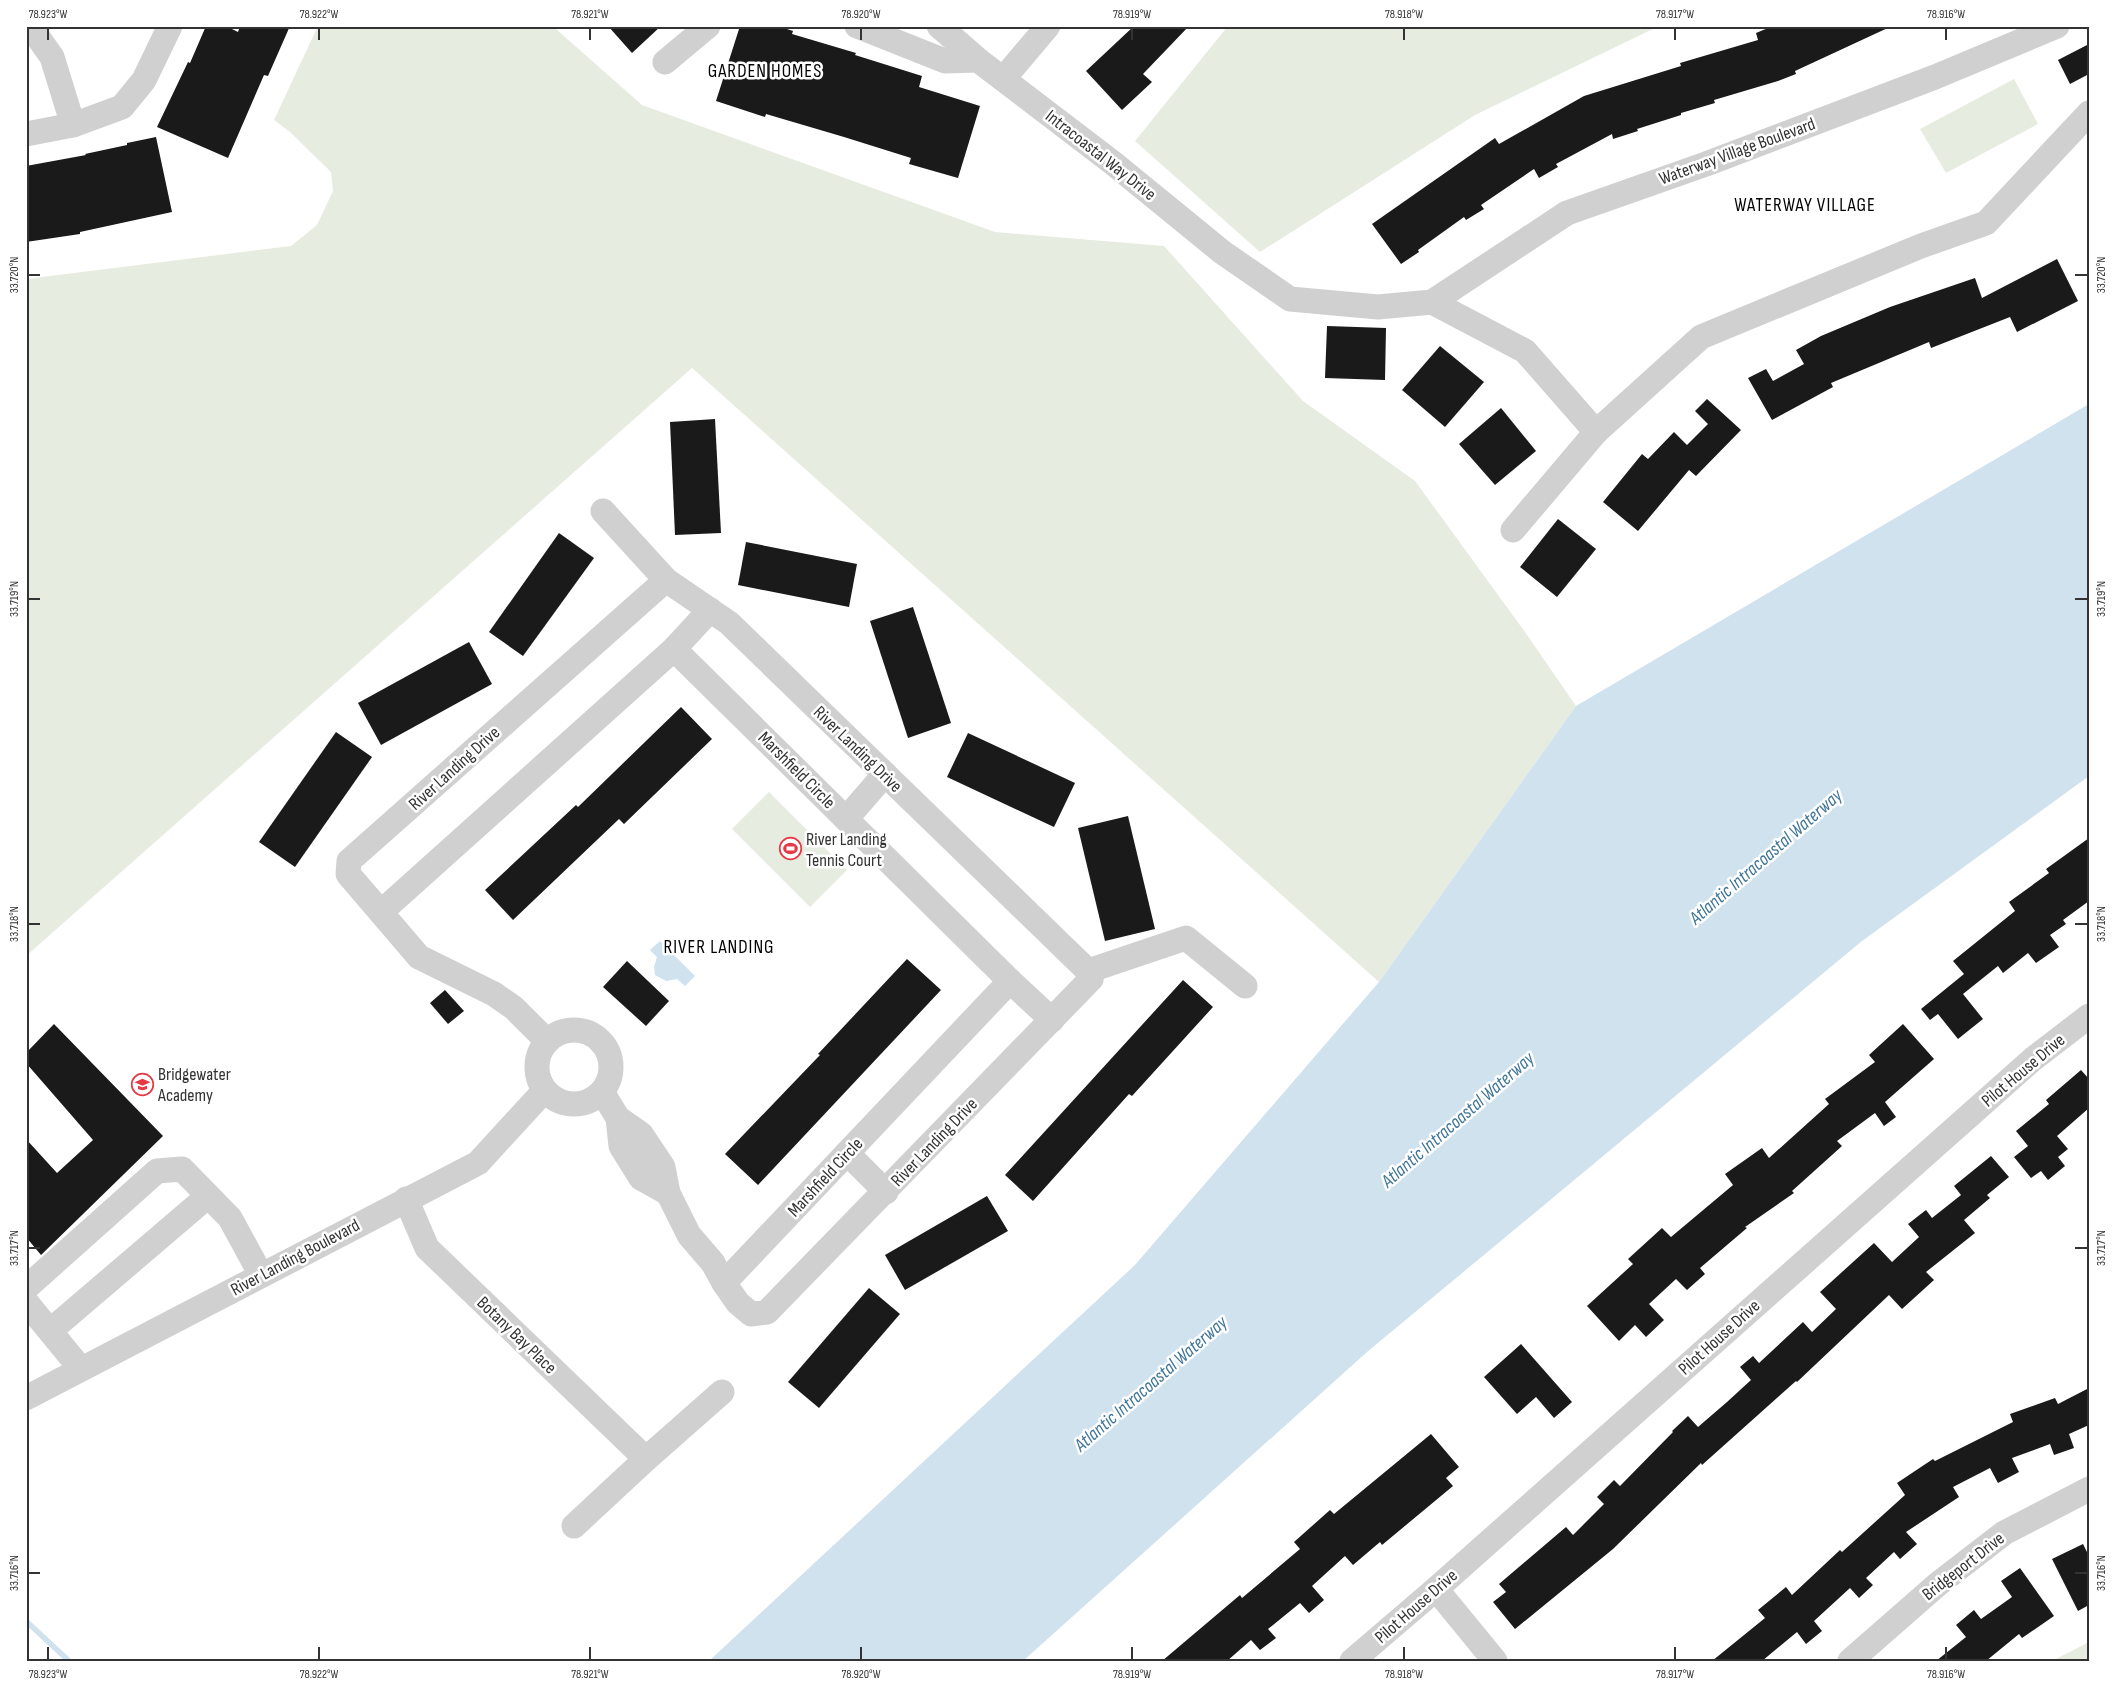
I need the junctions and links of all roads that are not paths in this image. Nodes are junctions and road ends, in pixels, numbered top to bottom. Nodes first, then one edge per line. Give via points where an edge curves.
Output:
1 (170, 26) edge
2 (708, 26) edge
3 (858, 26) edge
4 (940, 26) edge
5 (1048, 26) edge
6 (2056, 26) edge
7 (31, 35) edge
8 (978, 60) junction
9 (665, 62) dead end
10 (1004, 78) junction
11 (2089, 113) edge
12 (73, 125) junction
13 (26, 134) edge
14 (1222, 252) joint
15 (1432, 302) junction
16 (1596, 432) junction
17 (603, 512) dead end
18 (1512, 530) dead end
19 (666, 580) junction
20 (710, 610) junction
21 (674, 649) junction
22 (885, 774) junction
23 (846, 819) junction
24 (381, 912) junction
25 (1088, 971) junction
26 (1010, 981) junction
27 (1245, 986) dead end
28 (2089, 1016) edge
29 (1052, 1020) junction
30 (547, 1041) junction
31 (544, 1091) junction
32 (602, 1092) junction
33 (847, 1153) junction
34 (886, 1192) junction
35 (208, 1196) junction
36 (406, 1199) junction
37 (261, 1275) junction
38 (724, 1284) junction
39 (26, 1288) edge
40 (26, 1302) edge
41 (50, 1331) junction
42 (81, 1370) junction
43 (722, 1392) dead end
44 (26, 1398) edge
45 (646, 1459) junction
46 (2089, 1489) edge
47 (574, 1526) dead end
48 (1436, 1589) junction
49 (1352, 1661) edge
50 (1494, 1661) edge
51 (1850, 1661) edge

1 - 12 street via 144,80 122,107
2 - 9 street
3 - 8 street via 945,61
4 - 8 street, Intracoastal Way Drive
5 - 10 street
6 - 15 street, Waterway Village Boulevard via 1908,87 1567,213
7 - 12 street via 52,58
8 - 10 street, Intracoastal Way Drive
10 - 14 street, Intracoastal Way Drive
11 - 16 street via 1986,223 1701,336
12 - 13 street
14 - 15 street, Waterway Village Boulevard via 1290,299 1378,307
15 - 16 street via 1525,351
16 - 18 street
17 - 19 street
19 - 20 street, River Landing Drive
19 - 24 street, River Landing Drive via 349,861 348,874
20 - 21 street
20 - 22 street, River Landing Drive via 729,623
21 - 23 street, Marshfield Circle
21 - 24 street
22 - 23 street
22 - 25 street, River Landing Drive
23 - 26 street, Marshfield Circle
24 - 30 street, River Landing Drive via 419,957 494,994 514,1008
25 - 27 street via 1186,938
25 - 29 street, River Landing Drive via 1091,979
26 - 29 street
26 - 33 street, Marshfield Circle
28 - 48 street, Pilot House Drive via 2026,1065
29 - 34 street, River Landing Drive
30 - 31 street via 540,1050 536,1065
30 - 32 street via 556,1034 576,1030 586,1032 603,1043 611,1062 611,1072
31 - 32 street via 557,1101 573,1105 584,1104
31 - 36 street, River Landing Boulevard via 478,1163
32 - 38 street, River Landing Drive via 618,1118 641,1134 664,1167 668,1193 689,1235 713,1263
33 - 34 street
33 - 38 street, Marshfield Circle
34 - 38 street, River Landing Drive via 767,1312 750,1314
35 - 37 street via 230,1218
35 - 39 street via 182,1169 157,1171
35 - 41 street
36 - 37 street, River Landing Boulevard
36 - 45 street, Botany Bay Place via 427,1248
37 - 42 street, River Landing Boulevard
40 - 41 street
41 - 42 street
42 - 44 street, River Landing Boulevard
43 - 45 street
45 - 47 street
46 - 51 street, Bridgeport Drive via 2004,1533 1938,1584
48 - 49 street, Pilot House Drive
48 - 50 street

